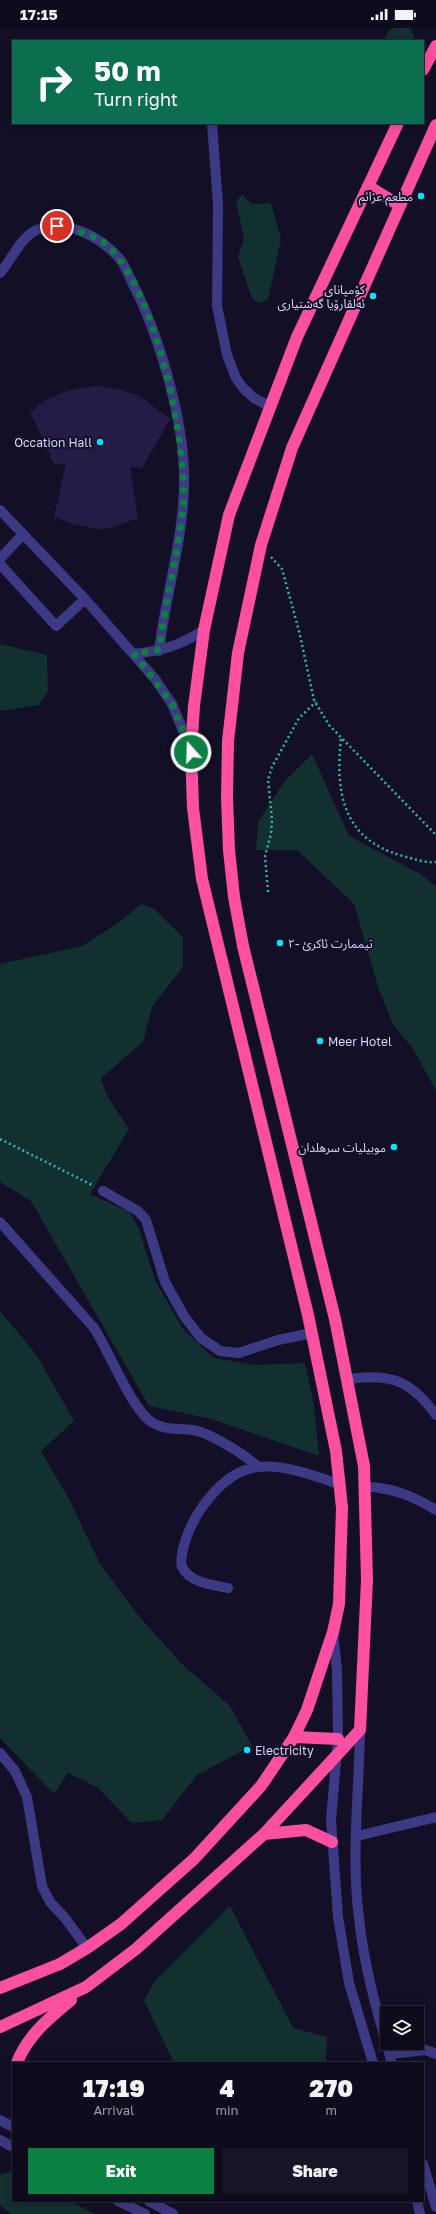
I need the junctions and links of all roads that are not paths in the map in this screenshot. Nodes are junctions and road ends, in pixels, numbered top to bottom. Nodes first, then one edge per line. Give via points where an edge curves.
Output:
1 (436, 46) edge
2 (424, 68) edge
3 (212, 124) edge
4 (398, 124) edge
5 (436, 125) edge
6 (368, 186) junction
7 (399, 205) junction
8 (0, 273) edge
9 (271, 406) junction
10 (0, 510) edge
11 (24, 534) junction
12 (0, 559) edge
13 (0, 564) edge
14 (85, 600) junction
15 (204, 630) junction
16 (159, 650) junction
17 (134, 654) junction
18 (191, 752) junction
19 (103, 1191) road end
20 (0, 1222) edge
21 (312, 1333) junction
22 (348, 1379) junction
23 (436, 1416) edge
24 (258, 1467) junction
25 (341, 1485) junction
26 (366, 1487) junction
27 (436, 1510) edge
28 (228, 1588) dead end
29 (333, 1632) junction
30 (360, 1730) junction
31 (294, 1737) junction
32 (338, 1739) junction
33 (0, 1753) edge
34 (338, 1754) junction
35 (436, 1817) edge
36 (264, 1834) junction
37 (357, 1836) junction
38 (332, 1842) junction
39 (87, 1948) junction
40 (86, 1986) junction
41 (0, 1988) edge
42 (0, 2027) edge
43 (436, 2054) edge
44 (391, 2059) edge
45 (17, 2062) edge
46 (373, 2062) edge
47 (0, 2120) edge
48 (12, 2126) edge
49 (0, 2140) edge
50 (12, 2146) edge
51 (0, 2148) edge
52 (424, 2167) edge
53 (120, 2202) edge
54 (151, 2202) edge
55 (417, 2202) edge
56 (436, 2207) edge
57 (145, 2214) edge
58 (173, 2214) edge
59 (420, 2214) edge

1 - 2 highway
3 - 9 street via 218,205 217,306 227,355 243,388 254,398
4 - 6 highway
5 - 7 highway
6 - 7 highway
6 - 9 highway via 297,338
7 - 22 highway via 292,448 261,545 238,653 228,741 227,798 234,897 252,988
8 - 16 street via 23,242 36,231 57,226 77,230 100,240 121,260 139,296 156,338 171,392 184,470 183,507 174,573
9 - 15 highway via 229,515
10 - 11 street
11 - 12 street
11 - 14 street
13 - 14 street via 56,626
14 - 17 street
15 - 16 street via 182,644
15 - 18 highway
16 - 17 street
17 - 18 street via 172,704
18 - 21 highway via 193,808 202,879
19 - 21 street via 138,1211 146,1220 165,1282 184,1316 201,1338 220,1351 229,1354 239,1353 278,1340
20 - 24 street via 94,1328 126,1389 152,1423 164,1428 199,1432 249,1458
21 - 25 highway
22 - 23 street via 372,1375 389,1377 406,1385
22 - 26 highway
24 - 25 street via 310,1475
24 - 28 street via 232,1477 200,1509 186,1537 181,1557 182,1567 190,1576 203,1583
25 - 29 highway via 339,1604
26 - 27 street via 379,1487 398,1492
26 - 30 highway via 367,1580
29 - 31 highway via 307,1710
29 - 32 street via 337,1670
30 - 34 highway
30 - 37 street
31 - 32 highway
31 - 39 highway via 261,1786 194,1859 121,1924
32 - 34 street
33 - 39 street via 15,1771 27,1797 42,1886 50,1902
34 - 36 highway
34 - 38 street via 330,1820
35 - 37 street
36 - 38 highway via 306,1830
36 - 40 highway via 136,1949
37 - 44 street via 359,1925 370,1986
38 - 46 street via 338,1917 349,1983
39 - 41 highway via 60,1964
40 - 42 highway
40 - 45 highway via 42,2025 22,2049
43 - 44 street via 426,2050
47 - 48 street
49 - 50 street
50 - 51 street
52 - 56 street
53 - 57 street
54 - 58 street
55 - 59 street

